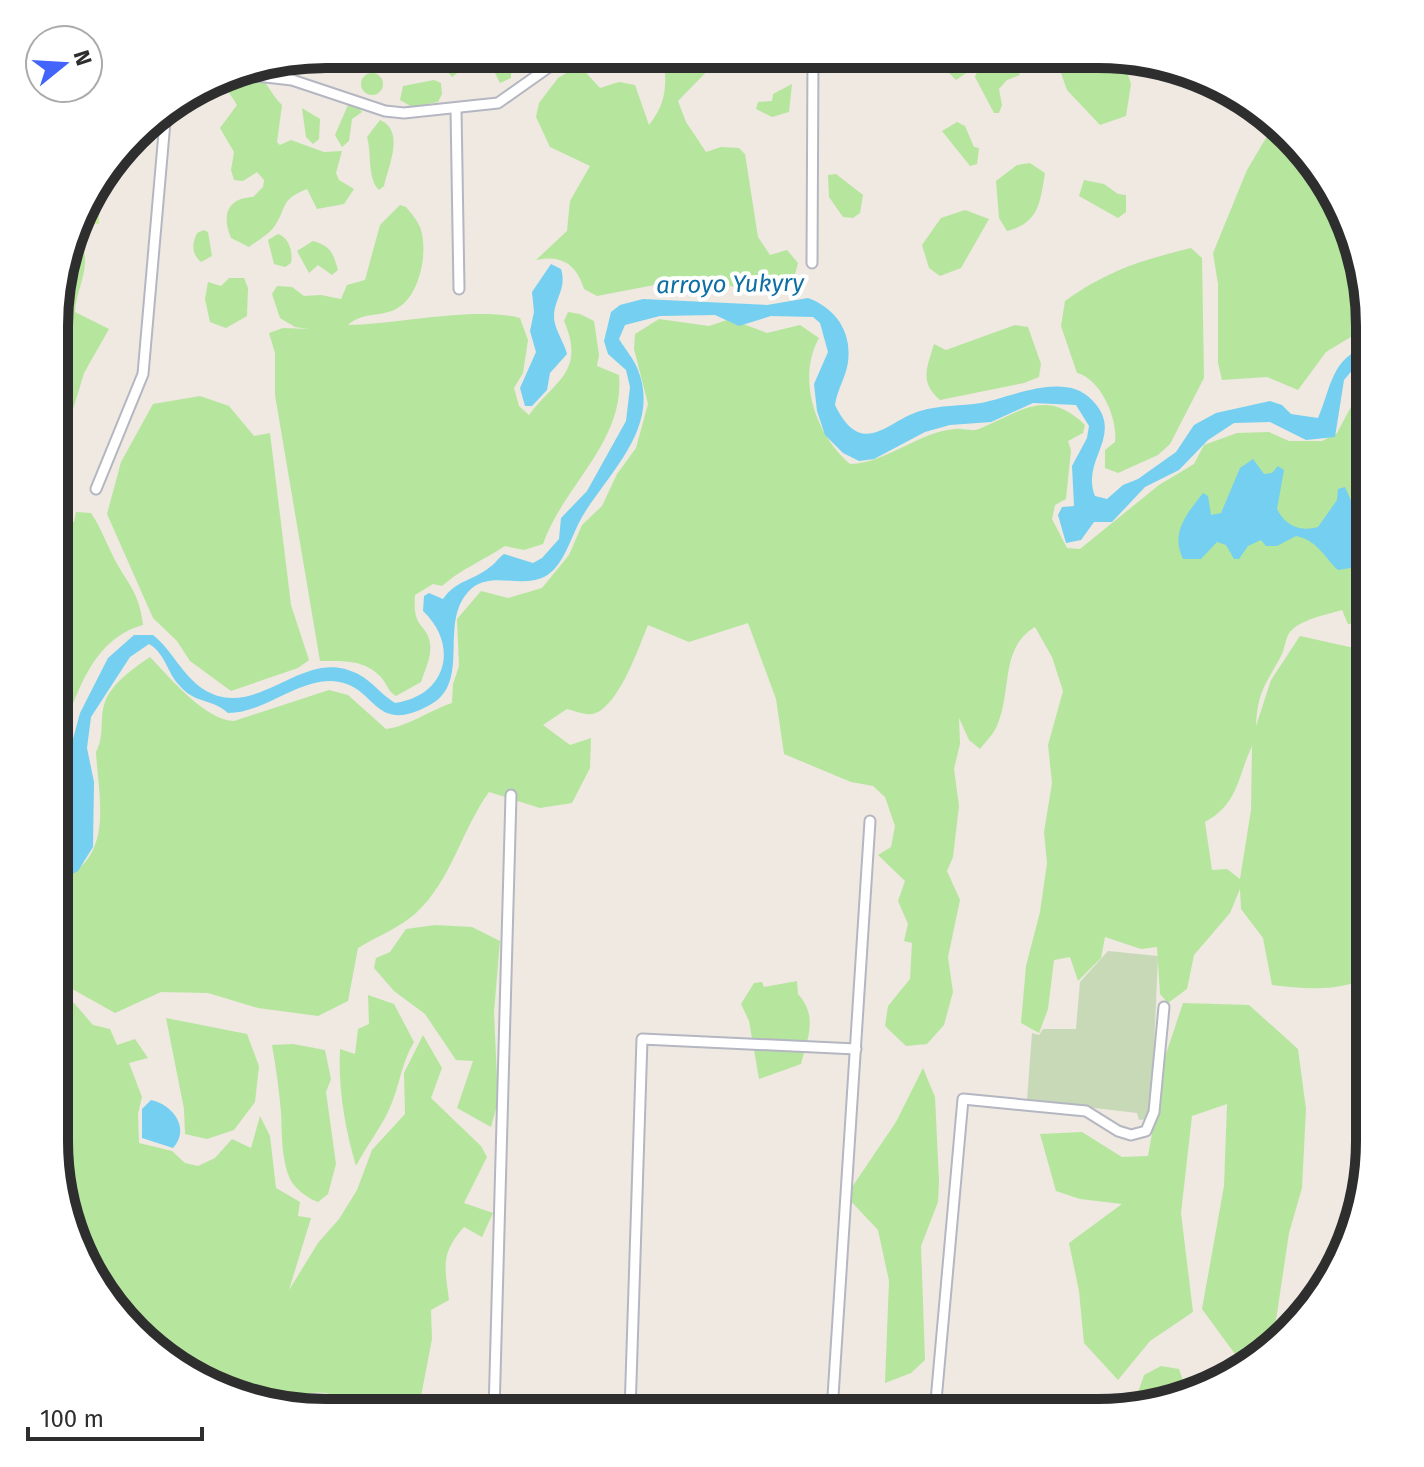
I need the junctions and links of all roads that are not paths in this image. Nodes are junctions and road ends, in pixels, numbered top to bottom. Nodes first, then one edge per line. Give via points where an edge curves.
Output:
1 (549, 68) edge
2 (813, 68) edge
3 (261, 77) edge
4 (456, 109) junction
5 (165, 125) edge
6 (812, 263) dead end
7 (459, 289) dead end
8 (96, 489) dead end
9 (511, 795) dead end
10 (870, 821) dead end
11 (1164, 1007) dead end
12 (856, 1049) junction
13 (494, 1398) edge
14 (630, 1398) edge
15 (833, 1398) edge
16 (936, 1398) edge

1 - 4 street via 507,99
2 - 6 street
3 - 4 street via 292,80 385,111
4 - 7 street
5 - 8 street via 143,374
9 - 13 street
10 - 12 street
11 - 16 street via 1153,1122 1142,1133 1125,1134 1086,1111 963,1099
12 - 14 street via 642,1039
12 - 15 street

